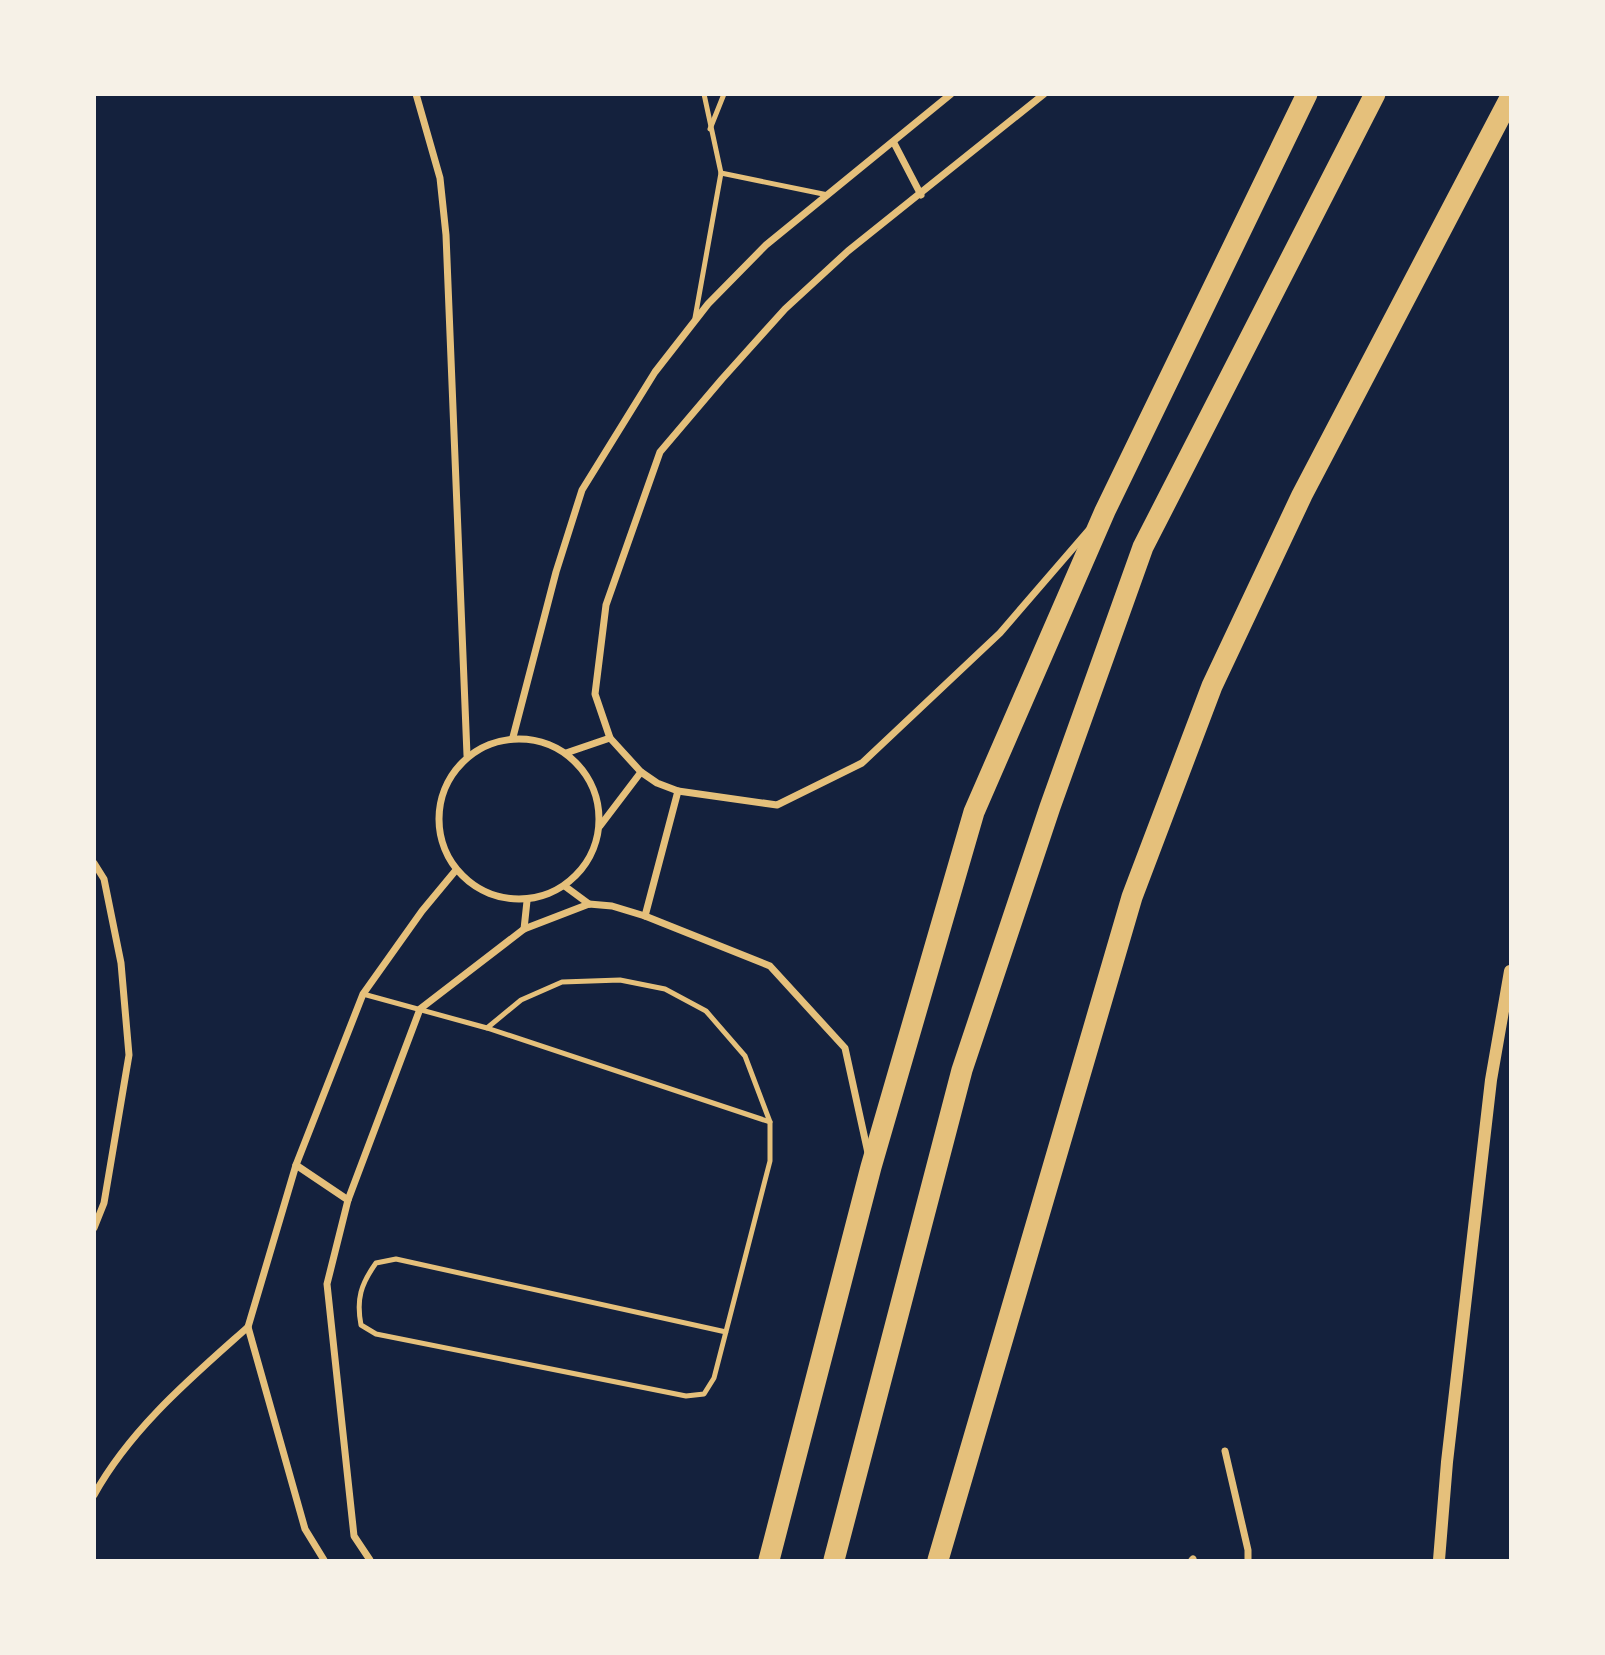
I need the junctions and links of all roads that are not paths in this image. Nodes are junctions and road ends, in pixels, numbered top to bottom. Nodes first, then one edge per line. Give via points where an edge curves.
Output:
1 (416, 94) edge
2 (704, 94) edge
3 (724, 94) edge
4 (951, 94) edge
5 (1044, 94) edge
6 (1307, 94) edge
7 (1375, 94) edge
8 (1510, 99) edge
9 (710, 129) junction
10 (894, 143) junction
11 (721, 173) junction
12 (922, 194) junction
13 (828, 195) junction
14 (694, 322) junction
15 (1105, 511) junction
16 (513, 737) junction
17 (610, 738) junction
18 (566, 753) junction
19 (467, 755) junction
20 (640, 772) junction
21 (678, 791) junction
22 (600, 826) junction
23 (94, 863) edge
24 (456, 870) junction
25 (566, 887) junction
26 (527, 901) junction
27 (589, 904) junction
28 (645, 916) junction
29 (524, 929) junction
30 (1510, 971) edge
31 (363, 994) junction
32 (420, 1009) junction
33 (487, 1028) junction
34 (770, 1122) junction
35 (296, 1165) junction
36 (871, 1167) junction
37 (348, 1200) junction
38 (94, 1228) edge
39 (248, 1327) junction
40 (726, 1332) junction
41 (1224, 1451) dead end
42 (94, 1495) edge
43 (324, 1560) edge
44 (370, 1560) edge
45 (769, 1560) edge
46 (834, 1560) edge
47 (938, 1560) edge
48 (1248, 1560) edge
49 (1439, 1560) edge

1 - 19 street via 440,178 446,235
2 - 9 lane
3 - 9 lane
4 - 10 street
5 - 12 street
6 - 15 highway
7 - 46 highway via 1143,547 962,1070
8 - 47 highway via 1302,495 1212,686 1132,897
9 - 11 lane
10 - 12 street
10 - 13 street
11 - 13 lane
11 - 14 lane
12 - 17 street via 848,251 785,309 660,452 606,605 595,694
13 - 14 street via 766,244
14 - 16 street via 655,372 582,490 552,584
15 - 21 street via 1000,634 862,763 777,805
15 - 36 highway via 974,812
16 - 18 street
16 - 19 street
17 - 18 street
17 - 20 street
18 - 22 street via 593,785
19 - 24 street via 441,802 441,838
20 - 21 street
20 - 22 street
21 - 28 street
22 - 25 street via 590,860
23 - 38 street via 104,879 121,963 129,1055 104,1203
24 - 26 street via 488,895
24 - 31 street
25 - 26 street
25 - 27 street
26 - 29 street
27 - 28 street
27 - 29 street
28 - 36 street via 770,966 845,1048
29 - 32 street
30 - 49 street via 1491,1080
31 - 32 lane
31 - 35 street
32 - 33 lane
32 - 37 street
33 - 34 lane
33 - 34 lane via 521,1000 562,982 620,980 664,989 706,1011 745,1056
34 - 40 lane via 770,1161
35 - 37 street
35 - 39 street
36 - 45 highway
37 - 44 street via 327,1284 354,1536
39 - 42 street via 166,1400
39 - 43 street via 305,1529
40 - 40 lane via 714,1378 704,1394 686,1396 376,1334 361,1325 358,1310 363,1282 376,1263 396,1259
41 - 48 street

